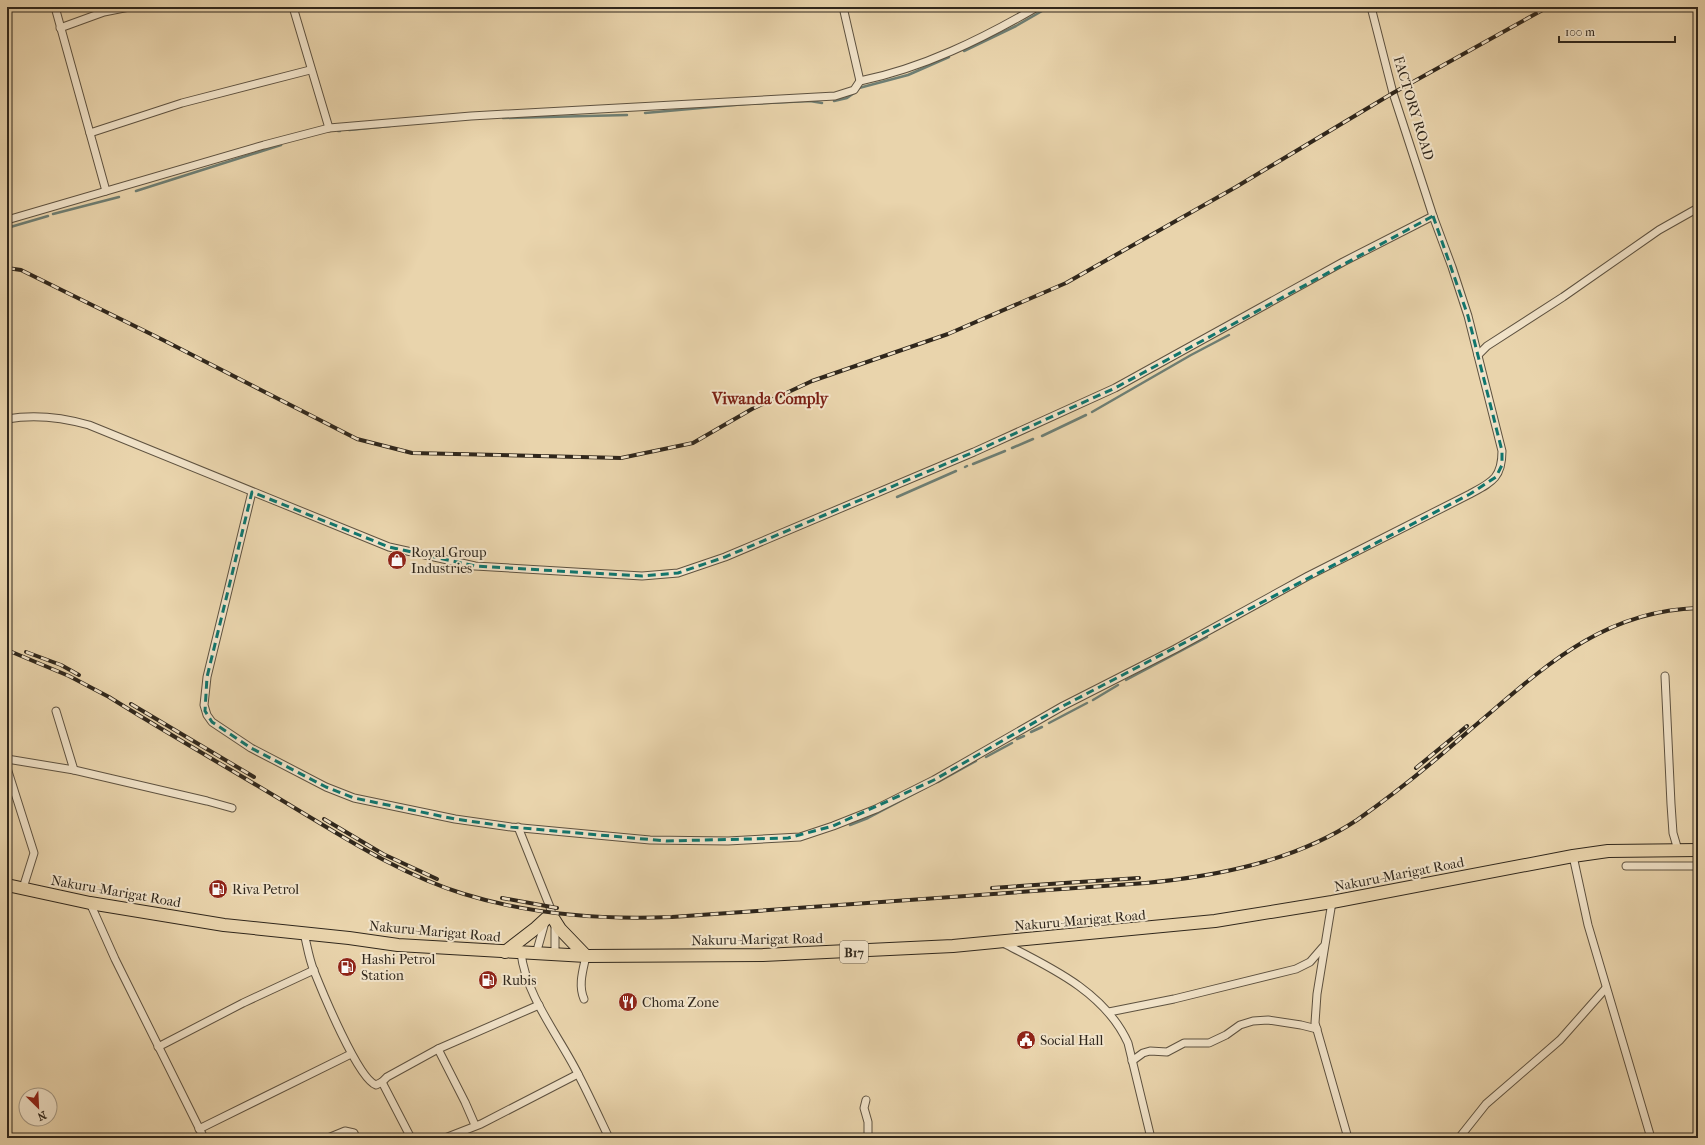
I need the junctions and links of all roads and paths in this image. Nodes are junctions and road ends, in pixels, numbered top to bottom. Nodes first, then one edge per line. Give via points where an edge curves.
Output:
1 (54, 7) edge
2 (129, 7) edge
3 (293, 7) edge
4 (843, 7) edge
5 (1037, 7) edge
6 (1370, 7) edge
7 (60, 28) junction
8 (310, 70) junction
9 (860, 81) junction
10 (329, 128) junction
11 (90, 133) junction
12 (106, 191) junction
13 (1698, 208) edge
14 (1433, 216) junction
15 (7, 220) edge
16 (1478, 355) junction
17 (7, 419) edge
18 (252, 492) junction
19 (1665, 676) dead end
20 (56, 711) dead end
21 (7, 759) edge
22 (7, 768) edge
23 (74, 770) junction
24 (232, 808) dead end
25 (518, 828) junction
26 (1678, 850) junction
27 (1698, 850) edge
28 (1573, 856) junction
29 (1626, 866) dead end
30 (1698, 866) edge
31 (7, 885) edge
32 (23, 888) junction
33 (1332, 902) junction
34 (90, 903) junction
35 (550, 915) junction
36 (304, 932) junction
37 (1002, 942) junction
38 (1325, 945) junction
39 (505, 952) junction
40 (521, 953) junction
41 (536, 954) junction
42 (555, 954) junction
43 (586, 956) junction
44 (314, 970) junction
45 (1606, 988) junction
46 (584, 999) dead end
47 (539, 1005) junction
48 (1109, 1012) junction
49 (1317, 1029) junction
50 (158, 1047) junction
51 (438, 1049) junction
52 (351, 1054) junction
53 (1132, 1061) junction
54 (578, 1074) junction
55 (382, 1082) junction
56 (866, 1100) dead end
57 (474, 1125) junction
58 (199, 1129) junction
59 (204, 1138) edge
60 (328, 1138) edge
61 (356, 1138) edge
62 (411, 1138) edge
63 (445, 1138) edge
64 (609, 1138) edge
65 (868, 1138) edge
66 (1151, 1138) edge
67 (1348, 1138) edge
68 (1459, 1138) edge
69 (1651, 1138) edge

1 - 7 street
2 - 7 street via 104,12
3 - 8 street
4 - 9 street
5 - 9 street via 1001,28 942,55 887,76
6 - 14 street, FACTORY ROAD via 1393,93
7 - 11 street
8 - 10 street
8 - 11 street via 182,103
9 - 10 street via 854,90 835,96 471,116
10 - 12 street
11 - 12 street
12 - 15 street
13 - 16 street via 1659,230 1563,298 1487,346
14 - 16 street, FACTORY ROAD via 1452,267
14 - 18 street via 1343,262 1115,388 974,452 725,557 678,573 642,576 475,566 389,547
16 - 25 street, FACTORY ROAD via 1502,451 1502,465 1496,476 1487,484 1064,706 927,784 876,809 800,837 660,841
17 - 18 street via 46,416 89,425
18 - 25 street, FACTORY ROAD via 206,682 204,705 209,720 251,748 326,787 354,798 455,819
19 - 26 street via 1670,804 1673,833
20 - 23 street
21 - 23 street
22 - 32 street via 34,853
23 - 24 street
25 - 35 street
26 - 27 main road, Nakuru-Marigat Road / B17
26 - 28 main road, Nakuru-Marigat Road / B17 via 1608,851
28 - 33 main road, Nakuru-Marigat Road / B17
28 - 45 street via 1588,925
29 - 30 street
31 - 32 main road, Nakuru-Marigat Road / B17
32 - 34 main road, Nakuru-Marigat Road / B17
33 - 37 main road, Nakuru-Marigat Road / B17 via 1157,928
33 - 38 street
34 - 36 main road, Nakuru-Marigat Road / B17 via 224,925
34 - 50 street
35 - 39 main road
35 - 41 street
35 - 42 street via 556,935
35 - 43 main road
36 - 39 main road, Nakuru-Marigat Road / B17 via 398,945
36 - 44 street
37 - 43 main road, Nakuru-Marigat Road / B17 via 763,955
37 - 48 street via 1072,981
38 - 48 street via 1310,962 1296,970
38 - 49 street via 1317,994
39 - 40 main road, Nakuru-Marigat Road / B17
40 - 41 main road, Nakuru-Marigat Road / B17
40 - 47 street via 522,964
41 - 42 main road, Nakuru-Marigat Road / B17
42 - 43 main road, Nakuru-Marigat Road / B17
43 - 46 street via 581,979
44 - 50 street
44 - 52 street
45 - 68 street via 1560,1040 1472,1118
45 - 69 street
47 - 51 street
47 - 54 street
48 - 53 street via 1124,1032
49 - 53 street via 1268,1020 1254,1021 1240,1025 1209,1043 1184,1042 1167,1052 1143,1053
49 - 67 street
50 - 58 street
51 - 55 street
51 - 57 street
52 - 55 street via 372,1083 376,1085
52 - 58 street
53 - 66 street
54 - 57 street via 487,1121
54 - 64 street
55 - 62 street
56 - 65 street via 864,1108 868,1122
57 - 63 street
58 - 59 street
60 - 61 street via 345,1131 354,1134

